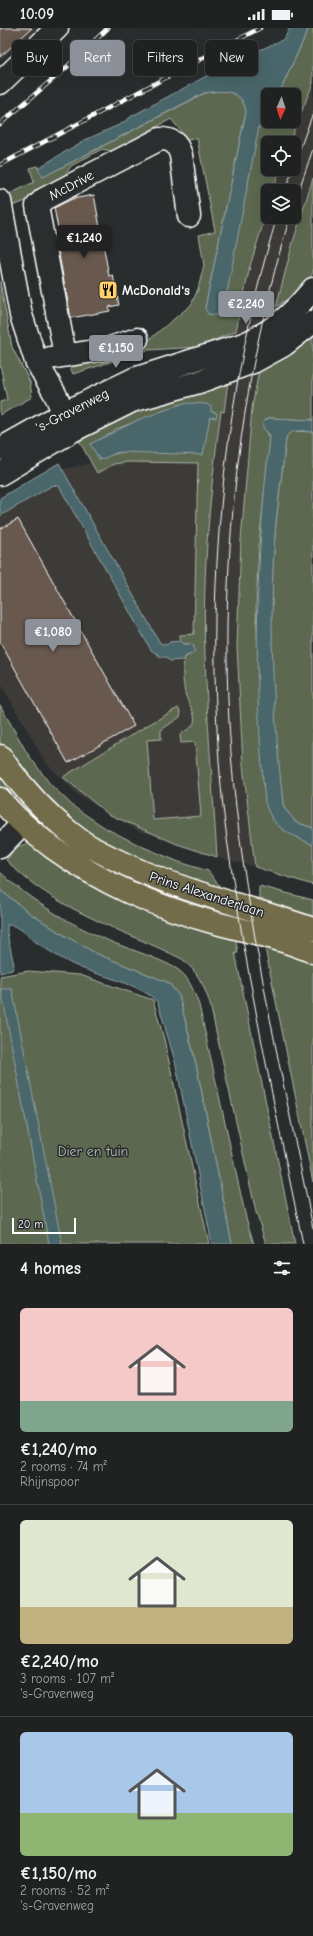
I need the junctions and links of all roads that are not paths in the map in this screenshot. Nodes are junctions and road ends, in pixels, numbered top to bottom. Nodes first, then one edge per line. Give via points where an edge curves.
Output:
1 (57, 28) edge
2 (0, 83) edge
3 (0, 201) edge
4 (189, 216) dead end
5 (313, 289) edge
6 (313, 322) edge
7 (136, 338) dead end
8 (65, 355) junction
9 (36, 361) junction
10 (68, 422) junction
11 (0, 449) edge
12 (0, 474) edge
13 (0, 756) edge
14 (0, 798) edge
15 (22, 824) junction
16 (0, 847) edge
17 (313, 929) edge
18 (313, 952) edge

1 - 2 street
3 - 9 street via 21,316
4 - 8 street, McDrive via 181,155 178,145 169,139 160,139 44,199 37,206
5 - 10 street, 's-Gravenweg via 285,320 258,338 134,379
6 - 10 street, 's-Gravenweg via 284,345 254,362
7 - 8 street via 107,349
8 - 9 street
9 - 10 street
10 - 11 street, 's-Gravenweg
10 - 12 street, 's-Gravenweg
13 - 17 main road, Prins Alexanderlaan via 41,806 73,835 109,857 185,889
14 - 15 main road, Prins Alexanderlaan
15 - 16 street
15 - 18 main road, Prins Alexanderlaan via 85,870 127,892 211,922 295,944

